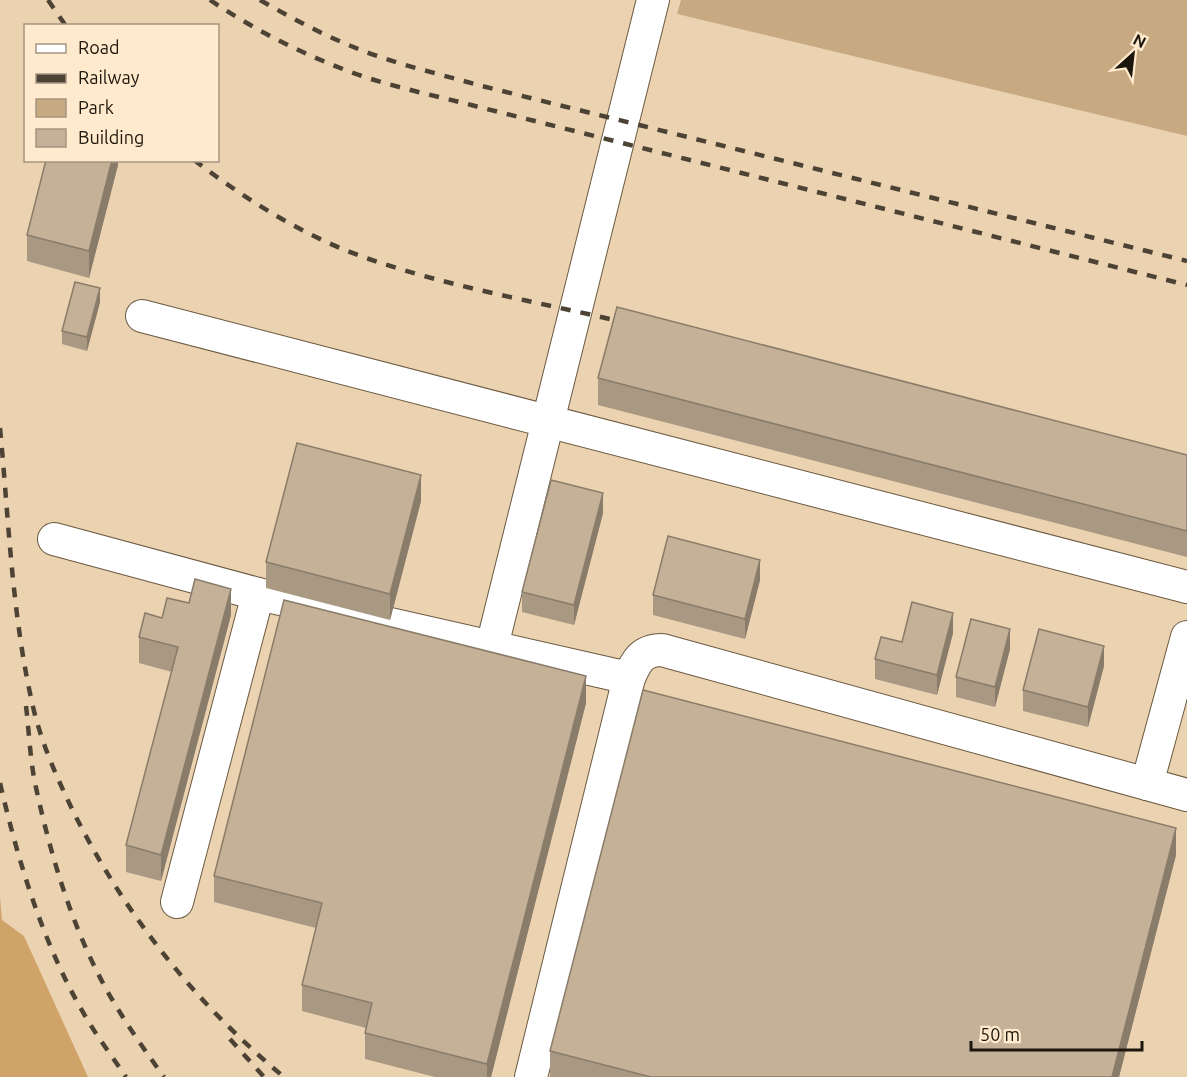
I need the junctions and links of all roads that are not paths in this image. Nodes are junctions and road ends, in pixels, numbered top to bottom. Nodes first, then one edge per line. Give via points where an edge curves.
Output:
1 (653, 0) edge
2 (142, 316) dead end
3 (548, 422) junction
4 (54, 539) dead end
5 (1187, 587) edge
6 (258, 594) junction
7 (1187, 637) edge
8 (492, 646) junction
9 (629, 678) junction
10 (1147, 784) junction
11 (1187, 795) edge
12 (177, 902) dead end
13 (531, 1077) edge

1 - 3 lane
2 - 3 lane
3 - 5 lane
3 - 8 lane
4 - 6 lane
6 - 8 lane
6 - 12 lane
7 - 10 lane
8 - 9 lane
9 - 10 lane via 644,653 662,650
9 - 13 lane
10 - 11 lane

